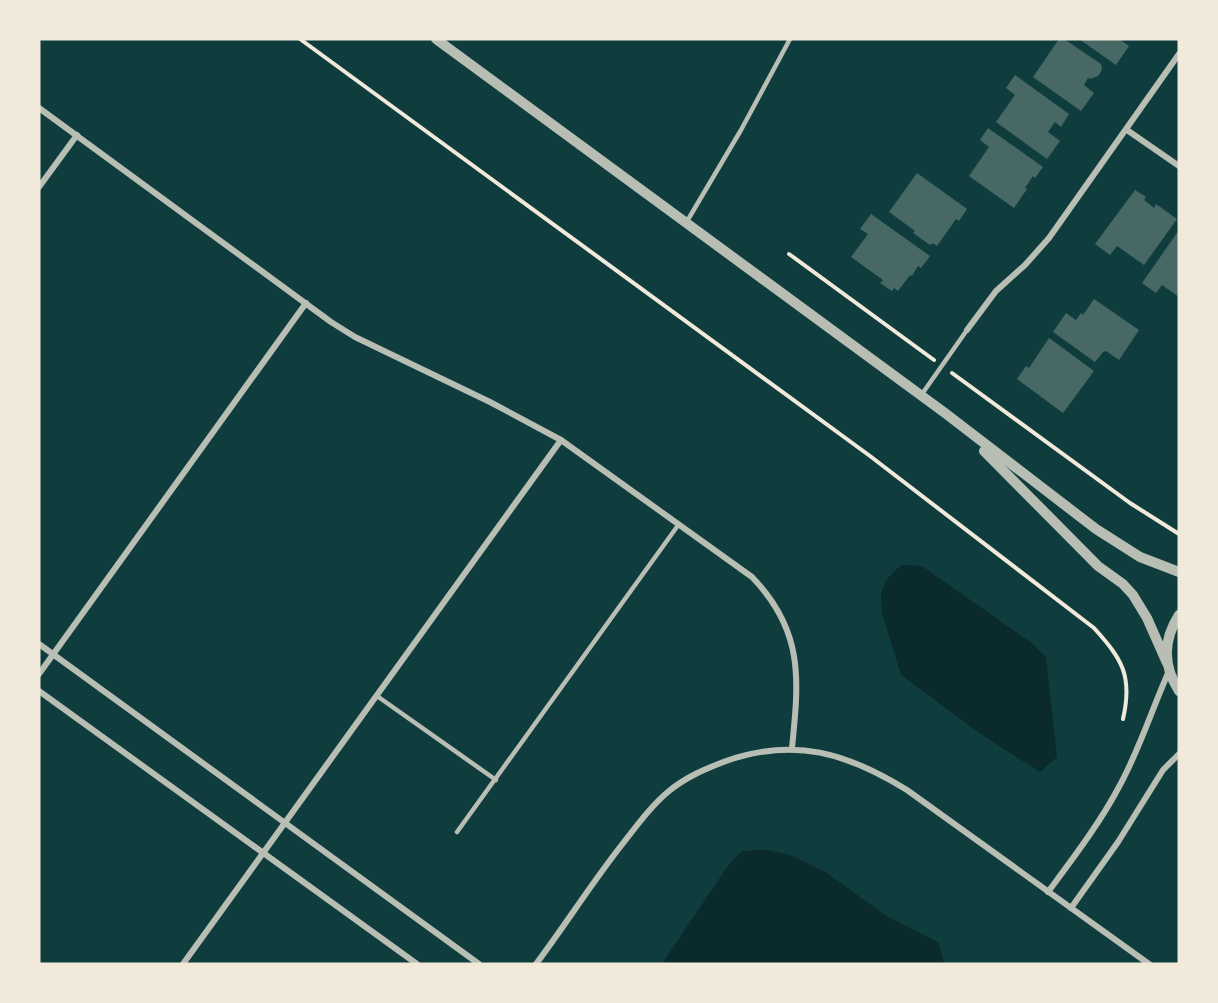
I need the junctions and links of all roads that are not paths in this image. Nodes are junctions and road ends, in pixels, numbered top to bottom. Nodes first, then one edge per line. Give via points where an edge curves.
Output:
1 (436, 39) edge
2 (790, 39) edge
3 (1179, 54) edge
4 (39, 108) edge
5 (1127, 130) junction
6 (76, 135) junction
7 (1179, 166) edge
8 (39, 187) edge
9 (686, 223) junction
10 (306, 303) junction
11 (968, 330) joint
12 (921, 396) junction
13 (955, 421) junction
14 (561, 440) junction
15 (679, 524) junction
16 (1179, 572) edge
17 (1179, 615) edge
18 (39, 644) edge
19 (53, 654) junction
20 (1168, 667) junction
21 (39, 674) edge
22 (39, 691) edge
23 (1179, 691) edge
24 (377, 696) junction
25 (792, 748) junction
26 (1179, 754) edge
27 (496, 780) junction
28 (286, 824) junction
29 (457, 832) dead end
30 (264, 853) junction
31 (1048, 892) junction
32 (1071, 908) junction
33 (183, 964) edge
34 (417, 964) edge
35 (478, 964) edge
36 (536, 964) edge
37 (1149, 964) edge

1 - 9 street
2 - 9 lane
3 - 5 street
4 - 6 street
5 - 7 street
5 - 11 street via 1049,238 996,291
6 - 8 street
6 - 10 street
9 - 12 street
10 - 14 street via 355,337
10 - 19 street
11 - 12 lane
12 - 13 street
13 - 16 street via 1110,539 1140,557
13 - 20 street via 1133,595
14 - 15 street
14 - 24 street
15 - 25 street via 752,577 776,606 796,658
15 - 27 lane
17 - 20 street via 1168,636
18 - 19 street
19 - 21 street
19 - 28 street
20 - 23 street
20 - 31 street via 1119,787
22 - 30 street
24 - 27 lane
24 - 28 street
25 - 31 street via 843,759 884,776
25 - 36 street via 734,758 699,771 670,791 641,820
26 - 32 street via 1162,770
27 - 29 lane
28 - 30 street
28 - 35 street
30 - 33 street
30 - 34 street
31 - 32 street
32 - 37 street

